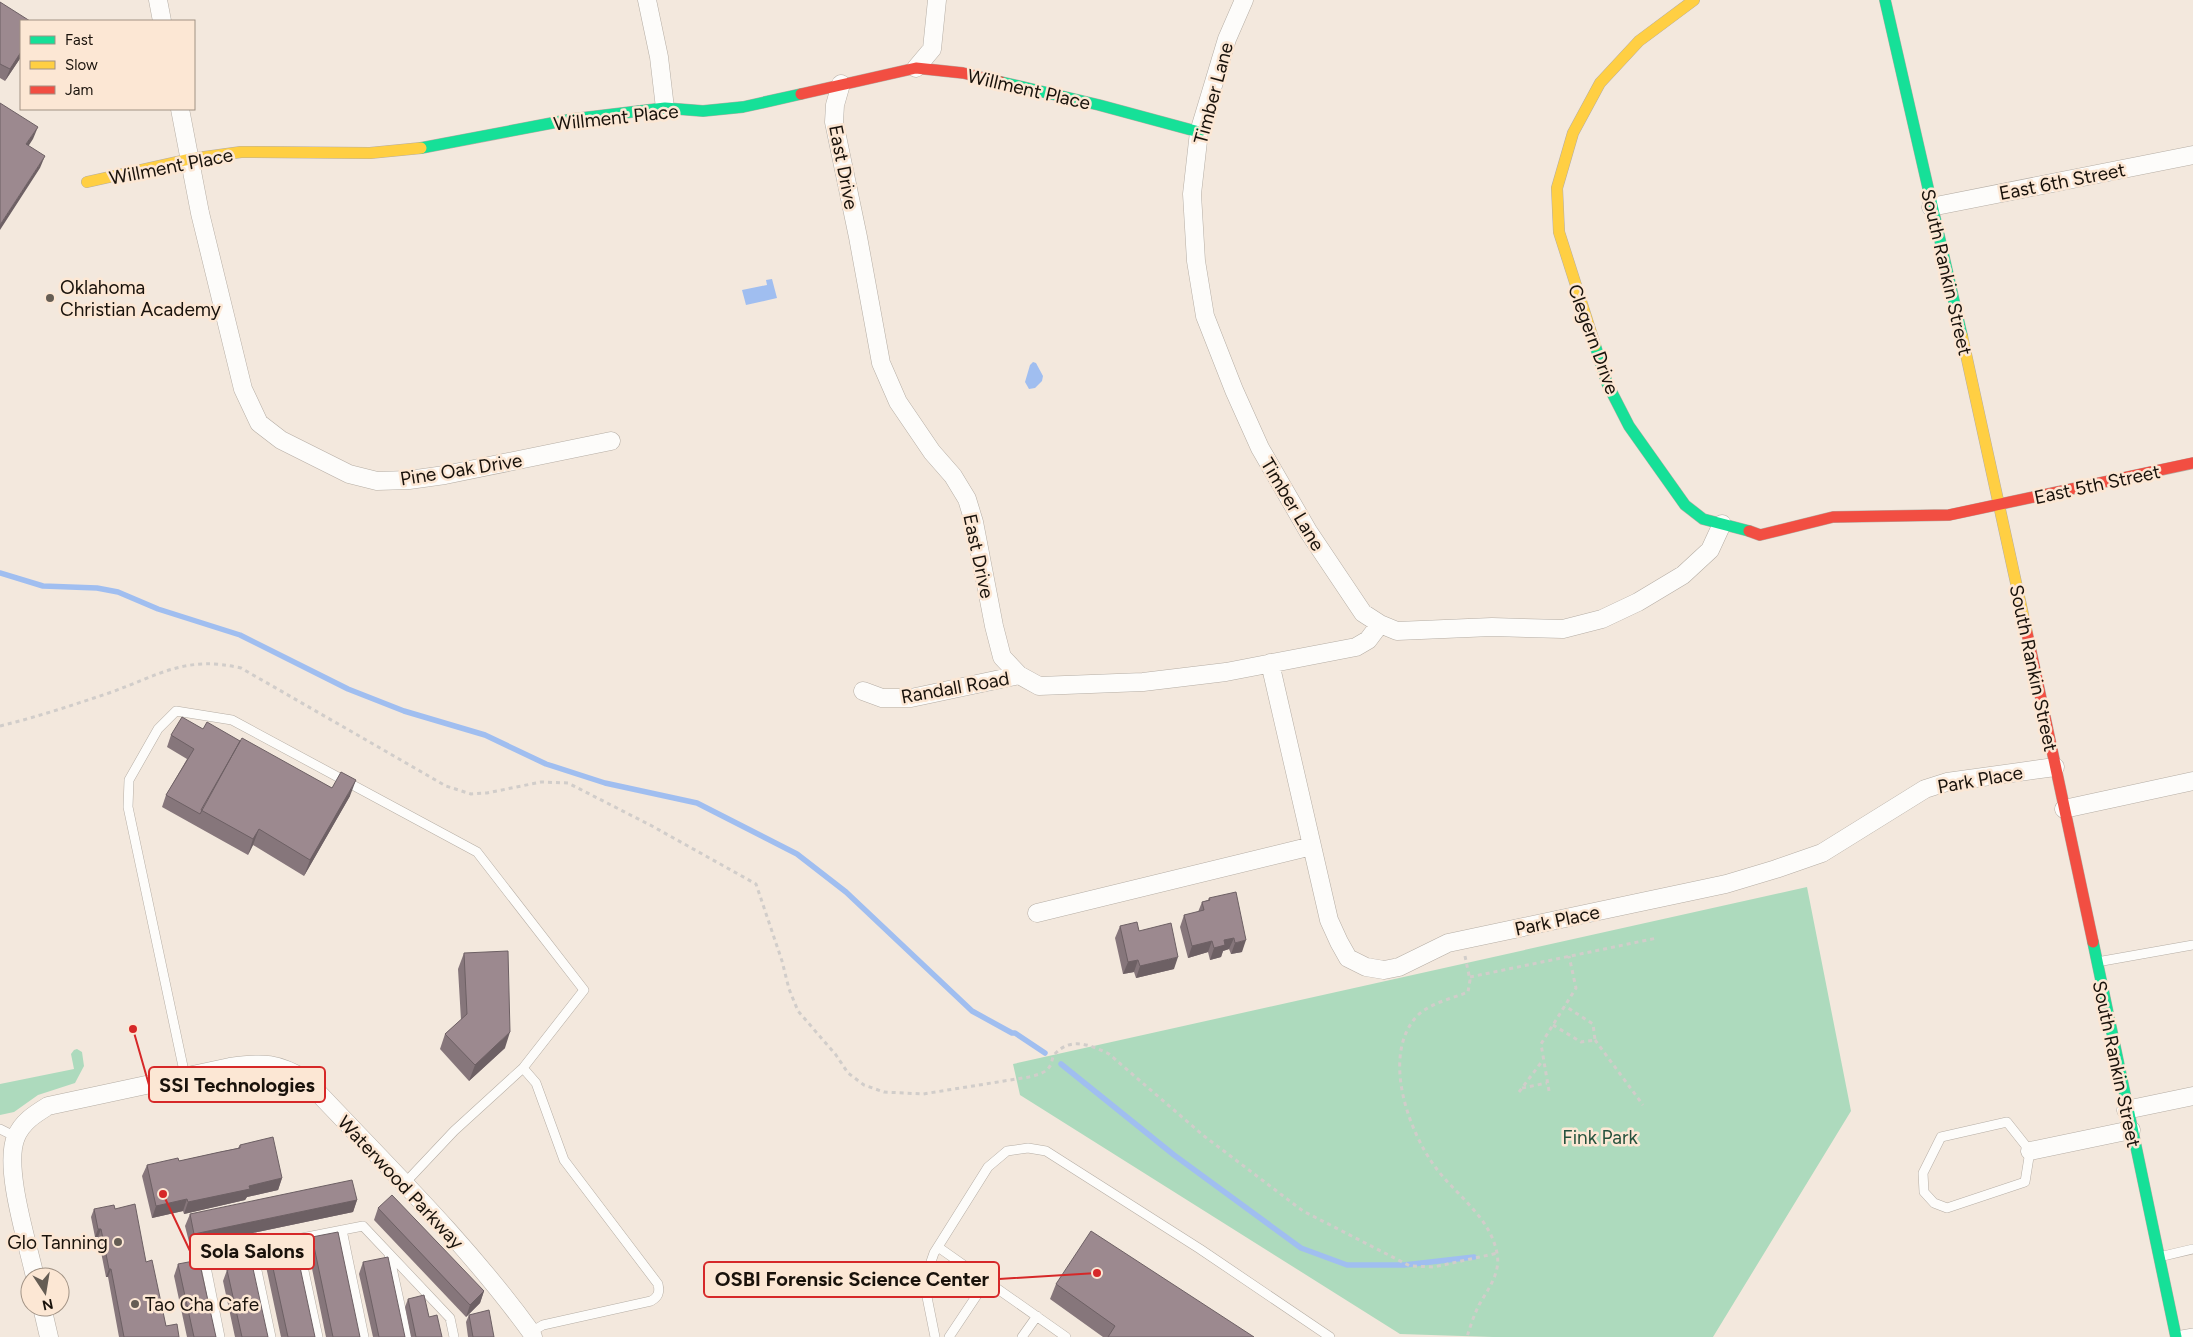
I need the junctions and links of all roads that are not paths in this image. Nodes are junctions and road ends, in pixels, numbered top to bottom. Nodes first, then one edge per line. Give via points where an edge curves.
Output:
1 (158, 0) edge
2 (647, 0) edge
3 (937, 0) edge
4 (1244, 0) edge
5 (1694, 0) edge
6 (1885, 0) edge
7 (162, 20) edge
8 (916, 68) junction
9 (841, 84) junction
10 (665, 108) junction
11 (180, 110) edge
12 (1199, 132) junction
13 (2193, 155) edge
14 (190, 159) junction
15 (87, 182) dead end
16 (1931, 207) junction
17 (611, 441) dead end
18 (2193, 464) edge
19 (2000, 504) junction
20 (1722, 524) junction
21 (1380, 624) junction
22 (1270, 663) junction
23 (1019, 675) junction
24 (863, 691) dead end
25 (2054, 766) junction
26 (2193, 782) edge
27 (2064, 809) junction
28 (1312, 846) junction
29 (1037, 913) dead end
30 (2193, 945) edge
31 (2095, 963) junction
32 (523, 1068) junction
33 (185, 1076) junction
34 (2193, 1096) edge
35 (2126, 1110) junction
36 (2131, 1130) junction
37 (8, 1133) edge
38 (2030, 1151) junction
39 (405, 1183) junction
40 (342, 1230) junction
41 (297, 1238) junction
42 (938, 1247) junction
43 (252, 1248) junction
44 (2193, 1249) edge
45 (389, 1254) junction
46 (2158, 1257) junction
47 (34, 1267) edge
48 (987, 1280) junction
49 (1038, 1316) junction
50 (44, 1317) edge
51 (2193, 1333) edge
52 (532, 1334) edge
53 (49, 1337) edge
54 (220, 1337) edge
55 (271, 1337) edge
56 (318, 1337) edge
57 (364, 1337) edge
58 (407, 1337) edge
59 (454, 1337) edge
60 (935, 1337) edge
61 (949, 1337) edge
62 (1022, 1337) edge
63 (1066, 1337) edge
64 (1330, 1337) edge
65 (2176, 1337) edge

1 - 7 street
2 - 10 street
3 - 8 street via 932,49
4 - 12 street, Timber Lane via 1227,39
5 - 20 street, Clegern Drive via 1639,40 1600,84 1573,133 1557,188 1559,232 1606,383 1629,426 1685,505 1703,519
6 - 16 street, South Rankin Street
8 - 9 street, Willment Place
8 - 12 street, Willment Place via 971,75
9 - 10 street, Willment Place via 743,107 703,111
9 - 23 street, East Drive via 834,122 881,363 898,402 953,476 966,499 974,522 1002,657
10 - 14 street, Willment Place via 573,119 437,146 370,153 241,152
11 - 14 street, Pine Oak Drive
12 - 21 street, Timber Lane via 1192,194 1196,261 1205,316 1260,448 1308,531 1362,613
13 - 16 street, East 6th Street
14 - 15 street, Willment Place
14 - 17 street, Pine Oak Drive via 243,389 260,423 281,440 349,474 377,481 445,475
16 - 19 street, South Rankin Street
18 - 19 street, East 5th Street
19 - 20 street, Clegern Drive via 1949,515 1833,516 1760,535
19 - 25 street, South Rankin Street
20 - 21 street, Timber Lane via 1710,550 1683,575 1602,619 1563,629 1492,627 1397,631
21 - 22 street, East Drive via 1368,640 1356,647
22 - 23 street, East Drive via 1143,682 1039,686
22 - 28 street, Park Place
23 - 24 street, Randall Road via 910,698 882,698
25 - 27 street, South Rankin Street
25 - 28 street, Park Place via 1947,782 1925,789 1822,853 1726,884 1448,943 1399,967 1384,970 1366,967 1348,958 1338,942
26 - 27 street
27 - 31 street, South Rankin Street
28 - 29 street
30 - 31 lane
31 - 35 street, South Rankin Street
32 - 33 lane via 584,990 477,852 232,720 176,711 158,729 129,780 128,807
32 - 39 lane
32 - 52 lane via 536,1083 564,1160 658,1284 659,1291 651,1302 544,1325
33 - 37 street, Waterwood Parkway via 48,1106
33 - 39 street, Waterwood Parkway via 256,1063 288,1069 306,1080
34 - 35 street
35 - 36 street, South Rankin Street
36 - 38 street
36 - 46 street, South Rankin Street
37 - 47 street, Waterwood Parkway via 12,1172
38 - 38 lane via 2025,1182 1947,1208 1924,1192 1923,1172 1941,1137 2007,1122
39 - 52 street, Waterwood Parkway via 502,1291
40 - 41 lane
40 - 45 lane via 363,1226
40 - 57 lane
41 - 43 lane
41 - 56 lane
42 - 48 lane
42 - 60 lane via 924,1282
42 - 64 lane via 988,1167 1007,1152 1028,1148 1046,1151
43 - 54 lane via 204,1257
43 - 55 lane
44 - 46 lane
45 - 58 lane
45 - 59 lane via 450,1318
46 - 65 street, South Rankin Street
48 - 49 lane
48 - 61 lane
49 - 62 lane
49 - 63 lane
50 - 53 street
51 - 65 lane

